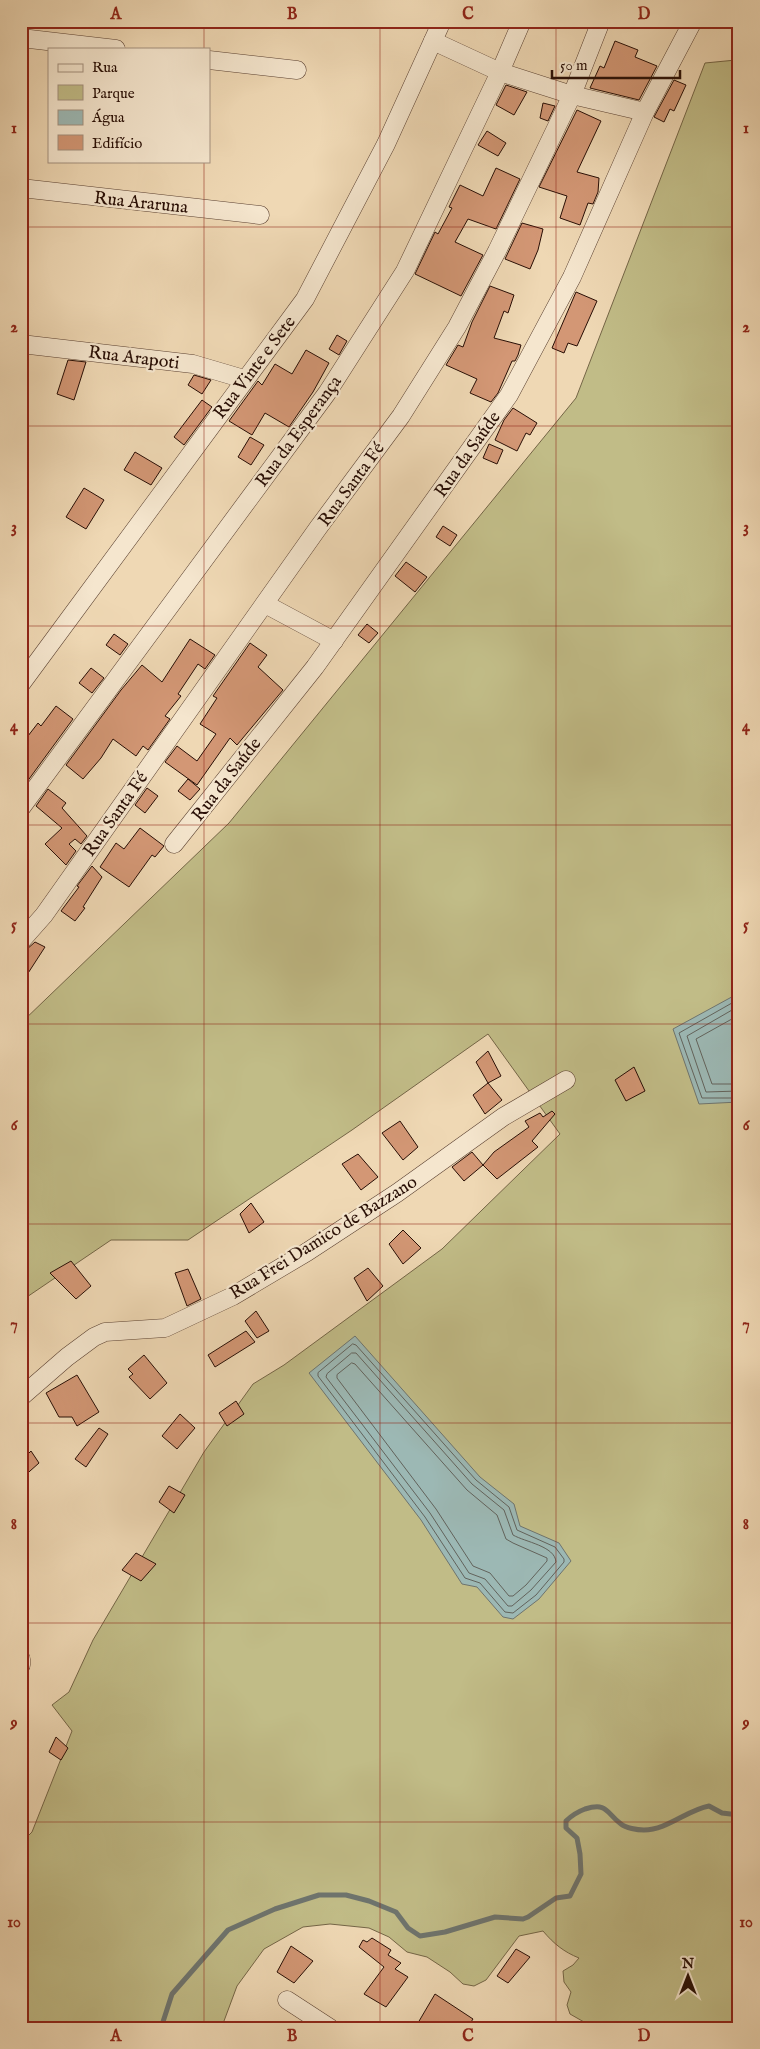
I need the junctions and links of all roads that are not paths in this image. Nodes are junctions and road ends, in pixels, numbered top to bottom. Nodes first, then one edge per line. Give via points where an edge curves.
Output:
1 (442, 21) edge
2 (522, 21) edge
3 (601, 21) edge
4 (693, 21) edge
5 (21, 38) edge
6 (433, 41) junction
7 (107, 48) edge
8 (210, 60) edge
9 (297, 70) dead end
10 (500, 72) junction
11 (572, 95) junction
12 (645, 112) junction
13 (21, 188) edge
14 (260, 215) dead end
15 (21, 344) edge
16 (244, 379) junction
17 (265, 604) junction
18 (334, 641) junction
19 (21, 684) edge
20 (21, 808) edge
21 (174, 844) dead end
22 (21, 941) edge
23 (566, 1080) dead end
24 (21, 1397) edge
25 (21, 1660) edge
26 (21, 1665) edge
27 (286, 2000) dead end
28 (330, 2028) edge

1 - 6 street, Rua Vinte e Sete
2 - 10 street, Rua da Esperança
3 - 11 street, Rua Santa Fé
4 - 12 street, Rua da Saúde
5 - 7 street
6 - 10 street
6 - 16 street, Rua Vinte e Sete via 386,144 305,299
8 - 9 street
10 - 11 street
10 - 20 street, Rua da Esperança via 405,271 327,393
11 - 12 street
11 - 17 street, Rua Santa Fé via 457,327 401,416
12 - 18 street, Rua da Saúde via 572,277 509,395
13 - 14 street, Rua Araruna
15 - 16 street, Rua Arapoti via 193,364
16 - 19 street, Rua Vinte e Sete
17 - 18 street
17 - 22 street, Rua Santa Fé via 44,915
18 - 21 street, Rua da Saúde
23 - 24 street, Rua Frei Damico de Bazzano via 503,1117 397,1193 242,1291 165,1328 105,1332 94,1337
25 - 26 street
27 - 28 street

